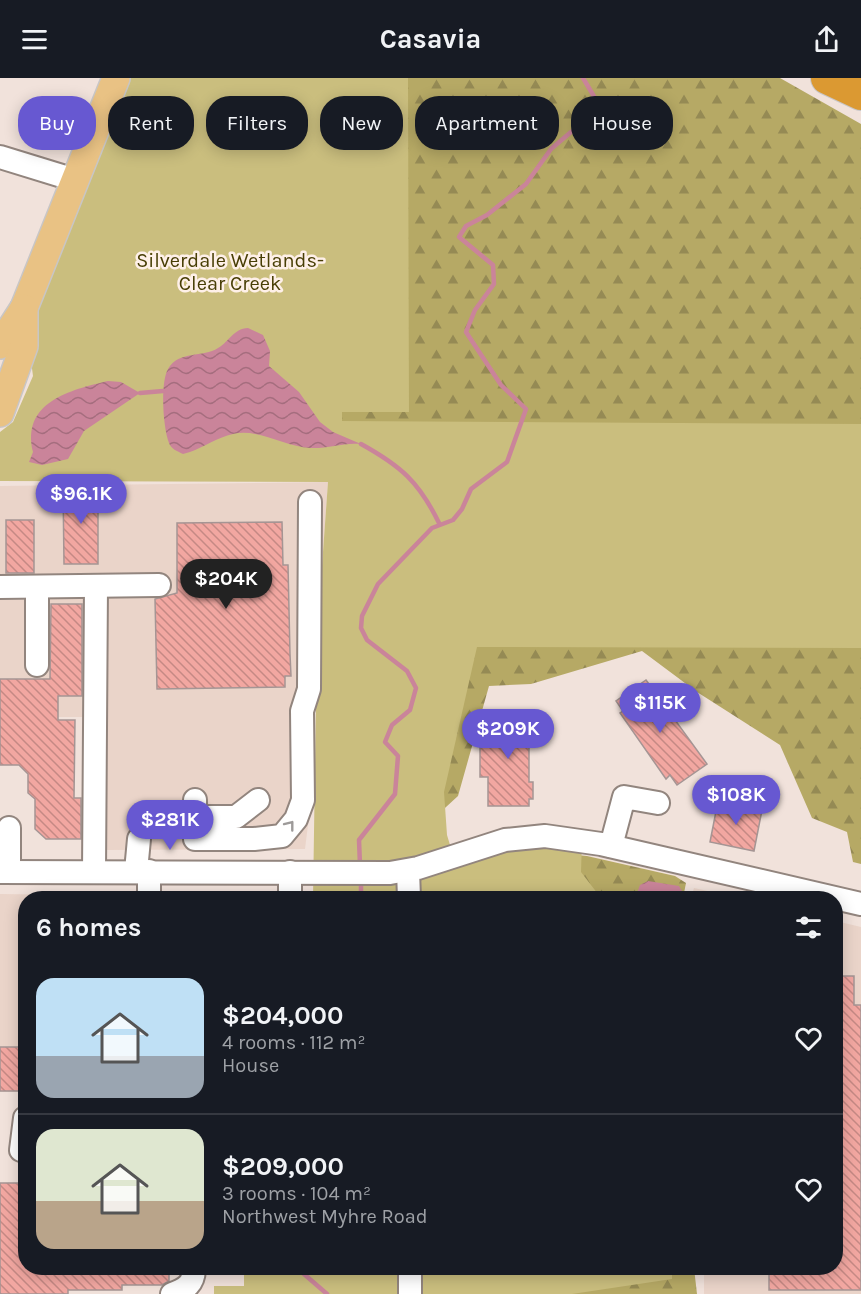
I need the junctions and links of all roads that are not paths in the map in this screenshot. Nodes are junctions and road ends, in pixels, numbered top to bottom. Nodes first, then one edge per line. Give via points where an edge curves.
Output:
1 (116, 78) edge
2 (827, 78) edge
3 (861, 94) edge
4 (0, 157) edge
5 (75, 180) junction
6 (24, 308) junction
7 (0, 345) edge
8 (0, 413) edge
9 (310, 502) dead end
10 (159, 585) dead end
11 (96, 586) junction
12 (0, 587) edge
13 (37, 587) junction
14 (37, 664) dead end
15 (258, 800) dead end
16 (658, 803) dead end
17 (236, 817) junction
18 (9, 828) dead end
19 (268, 837) junction
20 (139, 838) dead end
21 (611, 846) junction
22 (408, 871) junction
23 (4, 872) edge
24 (94, 872) junction
25 (143, 872) junction
26 (290, 872) junction
27 (148, 891) edge
28 (290, 891) edge
29 (409, 891) edge
30 (805, 891) edge
31 (843, 900) edge
32 (861, 904) edge
33 (193, 1275) edge
34 (410, 1275) edge
35 (172, 1294) edge
36 (410, 1294) edge

1 - 5 main road
2 - 3 highway
4 - 5 street
5 - 6 main road
6 - 7 main road
6 - 8 main road via 24,346
19 -> 9 street via 282,836 296,819 303,800 302,711 309,689
10 - 11 street
11 - 13 street
11 - 24 street
12 - 13 street
13 - 14 street
15 - 17 street
16 - 21 street via 624,797
17 - 19 street
17 - 19 street via 195,819
18 - 23 street
20 - 25 street
21 - 22 street via 531,836 477,847
21 - 30 street
22 - 26 street
22 - 29 street
23 - 24 street
24 - 25 street
25 - 26 street
25 - 27 street
26 - 28 street
31 - 32 street
33 - 35 street via 189,1286
34 - 36 street

